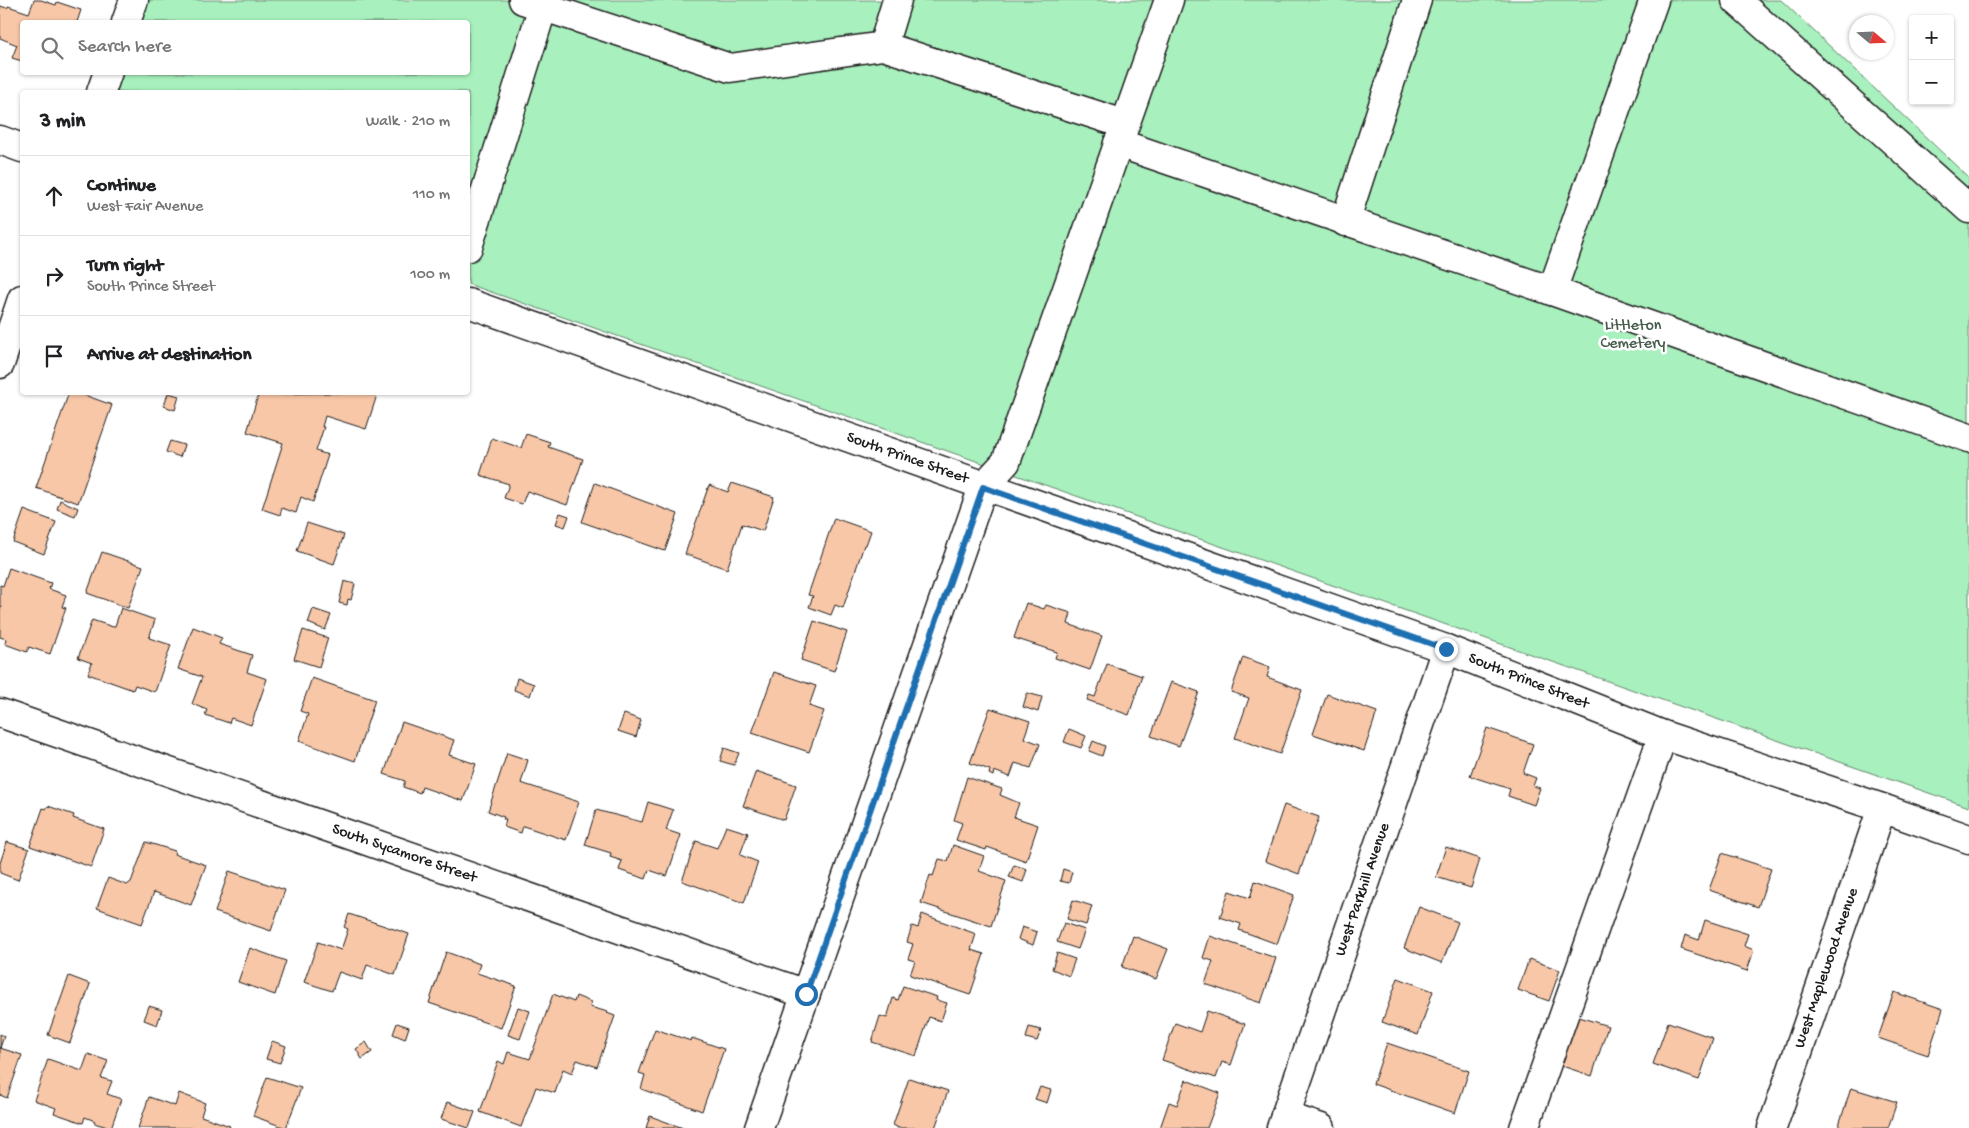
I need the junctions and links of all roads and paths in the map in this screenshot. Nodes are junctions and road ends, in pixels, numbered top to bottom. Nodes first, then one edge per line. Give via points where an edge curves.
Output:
1 (134, 0) edge
2 (897, 0) edge
3 (1169, 0) edge
4 (1417, 0) edge
5 (1654, 0) edge
6 (1736, 0) edge
7 (537, 2) edge
8 (127, 20) edge
9 (883, 46) junction
10 (107, 75) edge
11 (101, 90) edge
12 (1121, 133) junction
13 (0, 140) edge
14 (20, 147) edge
15 (1969, 209) edge
16 (1346, 222) junction
17 (470, 240) edge
18 (1552, 292) junction
19 (470, 304) edge
20 (20, 305) edge
21 (0, 364) edge
22 (1969, 438) edge
23 (983, 487) junction
24 (1446, 649) junction
25 (0, 713) edge
26 (1663, 735) junction
27 (1882, 808) junction
28 (1969, 839) edge
29 (806, 994) junction
30 (1283, 1122) edge
31 (759, 1128) edge
32 (1321, 1128) edge
33 (1524, 1128) edge
34 (1772, 1128) edge

1 - 8 street
2 - 9 street
3 - 12 street
4 - 16 street
5 - 18 street
6 - 15 street
7 - 9 street via 730,68
7 - 17 street
9 - 12 street
10 - 11 street
12 - 16 street
12 - 23 street via 1006,462
13 - 14 street
16 - 18 street
18 - 22 street
19 - 23 street, South Prince Street
20 - 21 street
23 - 24 street, South Prince Street
23 - 29 street
24 - 26 street, South Prince Street
24 - 30 street, West Parkhill Avenue
25 - 29 street, South Sycamore Street
26 - 27 street, South Prince Street
26 - 33 street
27 - 28 street, South Prince Street
27 - 34 street, West Maplewood Avenue
29 - 31 street
30 - 32 street

